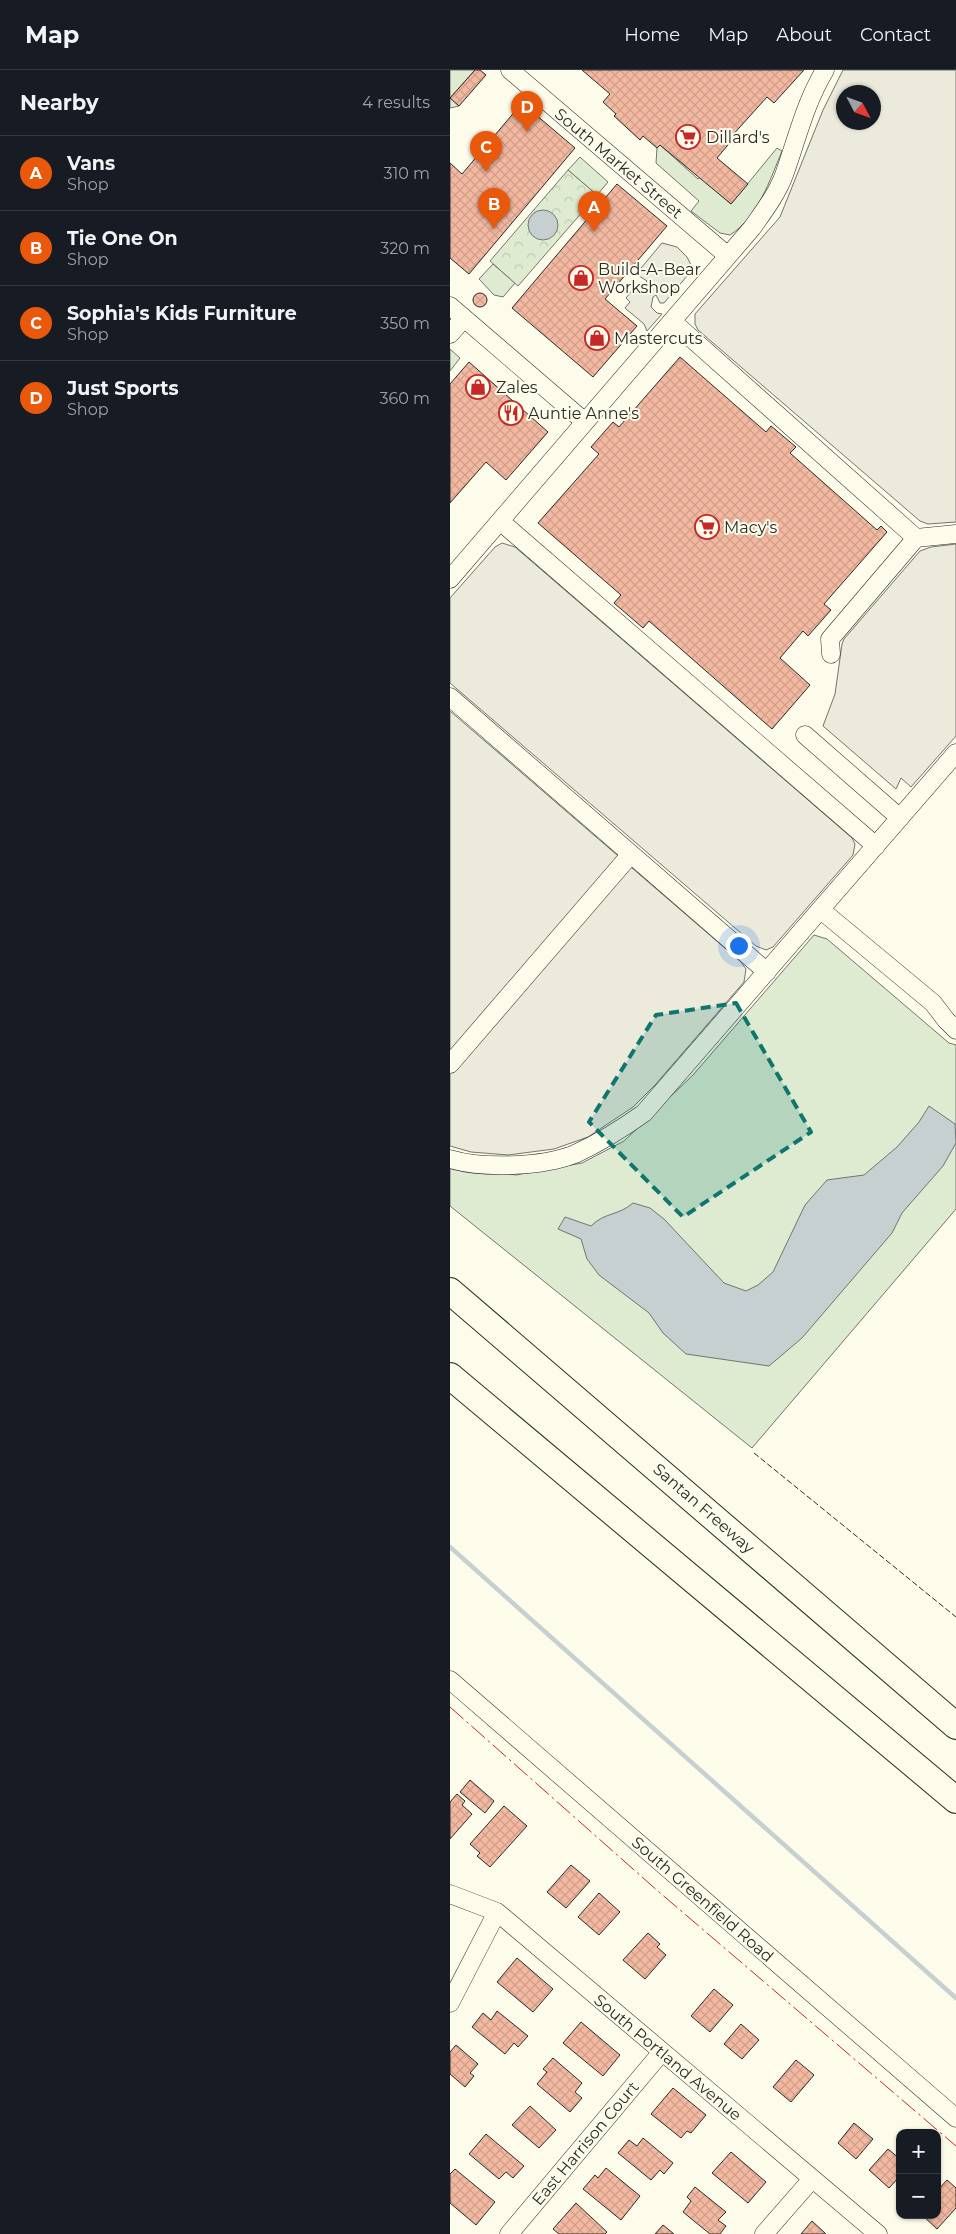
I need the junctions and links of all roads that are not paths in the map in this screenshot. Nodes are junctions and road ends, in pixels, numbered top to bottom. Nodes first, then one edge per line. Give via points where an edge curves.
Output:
1 (825, 70) edge
2 (520, 73) edge
3 (728, 256) junction
4 (450, 306) edge
5 (464, 318) junction
6 (672, 321) junction
7 (450, 334) edge
8 (585, 422) junction
9 (500, 521) junction
10 (956, 534) edge
11 (916, 538) junction
12 (450, 579) edge
13 (831, 654) dead end
14 (450, 697) edge
15 (805, 735) dead end
16 (956, 753) edge
17 (900, 818) junction
18 (876, 846) junction
19 (631, 854) junction
20 (821, 910) junction
21 (767, 972) junction
22 (933, 1003) junction
23 (956, 1009) edge
24 (956, 1030) edge
25 (450, 1064) edge
26 (450, 1159) edge
27 (450, 1291) edge
28 (450, 1376) edge
29 (450, 1680) edge
30 (956, 1726) edge
31 (956, 1800) edge
32 (450, 1894) edge
33 (497, 1912) junction
34 (450, 2003) edge
35 (661, 2053) junction
36 (956, 2118) edge
37 (812, 2179) junction
38 (509, 2234) edge
39 (764, 2234) edge
40 (878, 2234) edge

1 - 3 street via 815,86 771,201
2 - 3 street, South Market Street
3 - 6 street
4 - 5 street
5 - 7 street
5 - 8 street
6 - 8 street
6 - 11 street
8 - 9 street
9 - 12 street
9 - 18 street
10 - 11 street
11 - 13 street via 830,639
14 - 19 street
15 - 17 street
16 - 17 street
17 - 18 street
18 - 20 street
19 - 21 street
19 - 25 street
20 - 21 street
20 - 22 street
21 - 26 street via 644,1113 623,1128 574,1154 553,1159 490,1165
22 - 23 street
22 - 24 street
27 - 30 highway, Santan Freeway
28 - 31 highway
29 - 36 street, South Greenfield Road
32 - 33 street, South Portland Avenue
33 - 34 street
33 - 35 street, South Portland Avenue
35 - 37 street, South Portland Avenue
35 - 38 street, East Harrison Court
37 - 39 street
37 - 40 street, South Portland Avenue

